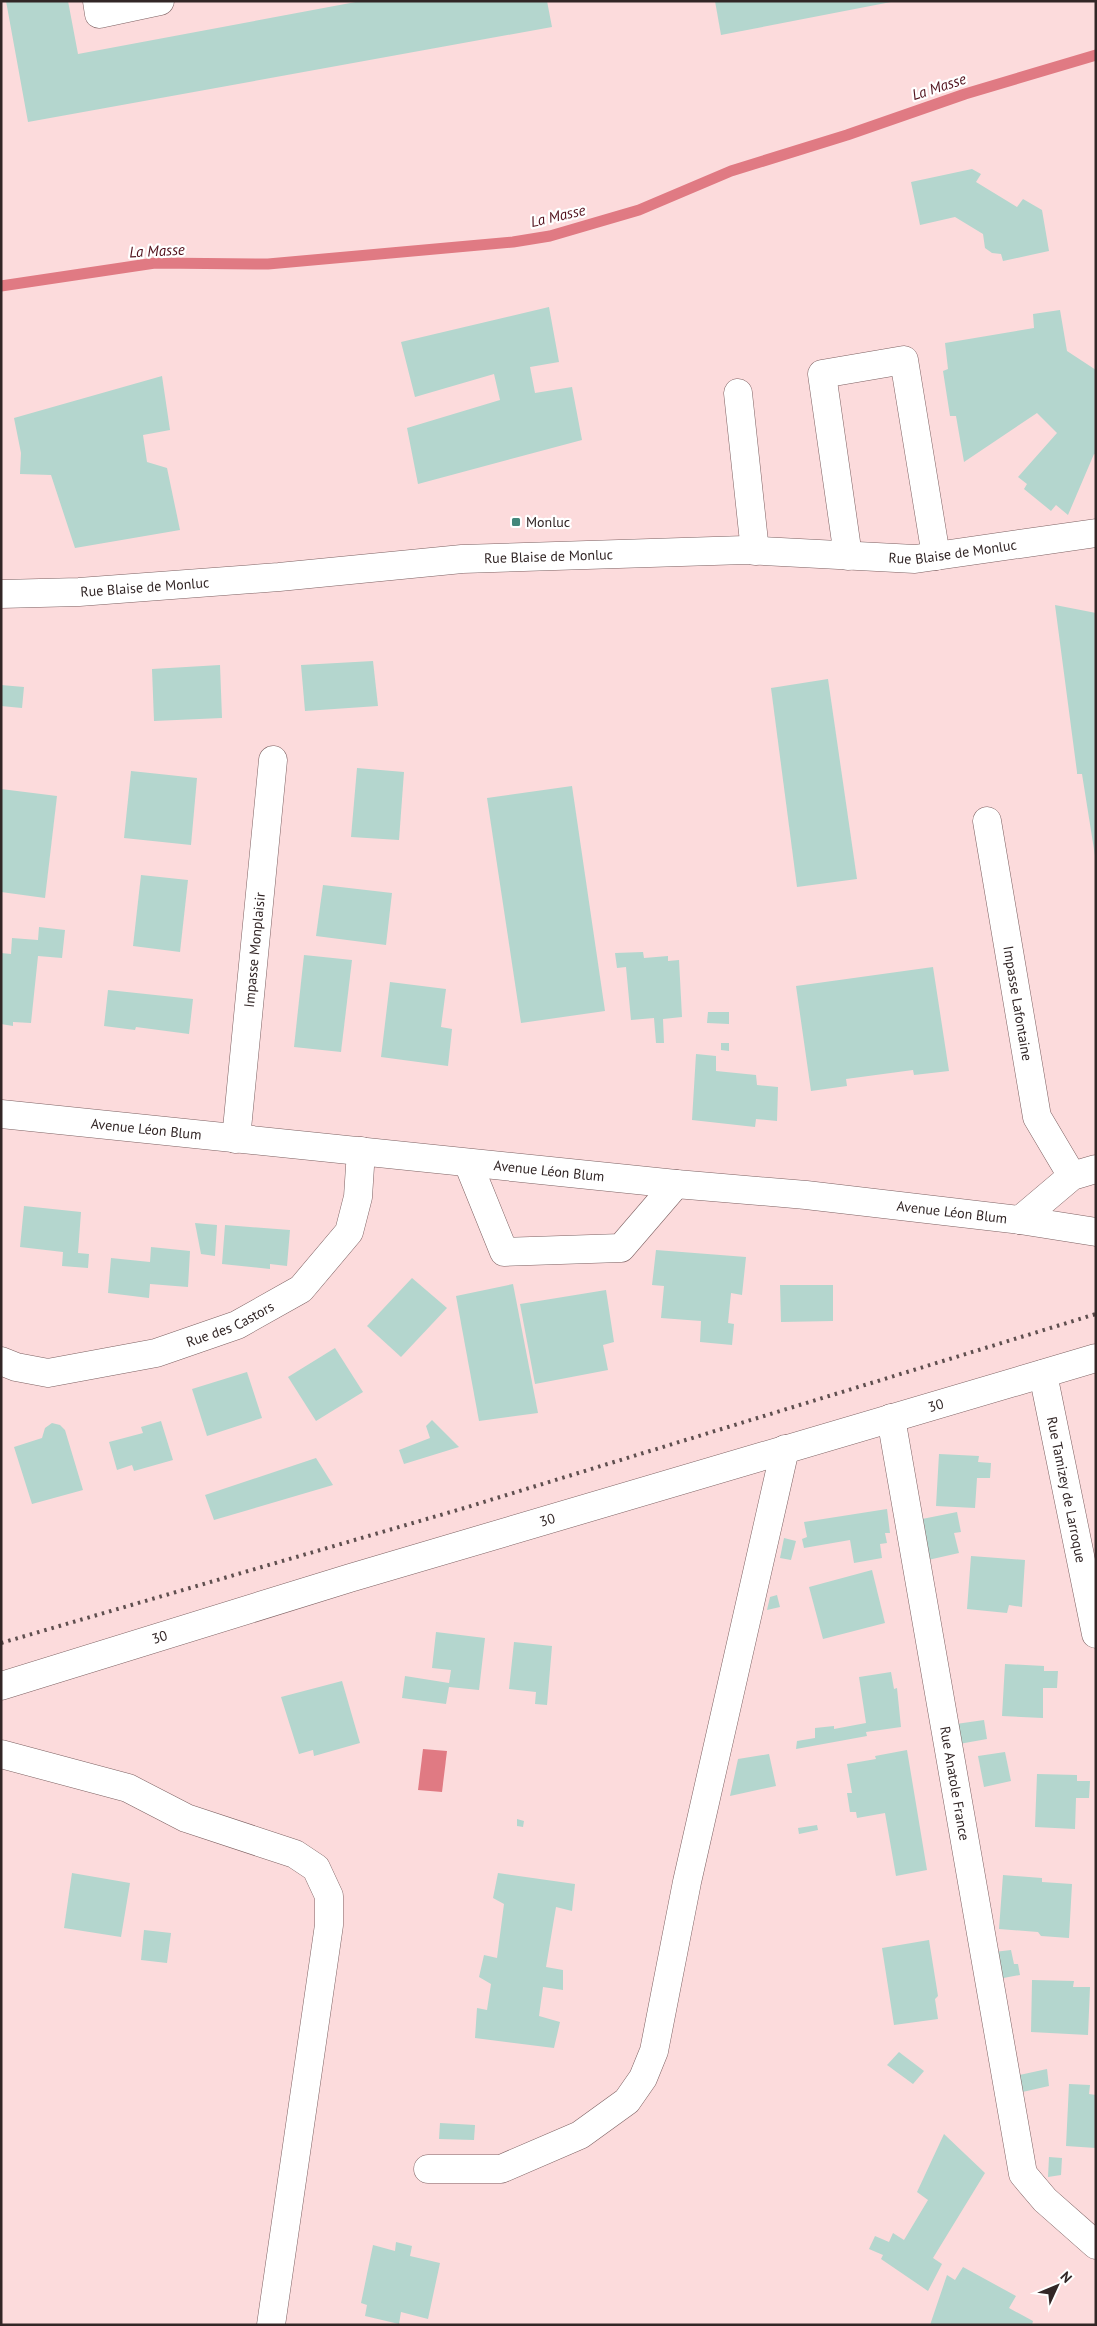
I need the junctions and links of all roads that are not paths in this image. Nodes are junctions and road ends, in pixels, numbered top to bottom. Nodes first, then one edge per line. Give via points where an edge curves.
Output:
1 (97, 1) edge
2 (155, 2) edge
3 (738, 393) dead end
4 (1096, 533) edge
5 (755, 551) junction
6 (848, 556) junction
7 (936, 556) junction
8 (1, 594) edge
9 (273, 760) dead end
10 (987, 821) dead end
11 (1, 1114) edge
12 (236, 1139) junction
13 (361, 1152) junction
14 (468, 1163) junction
15 (1084, 1173) edge
16 (676, 1184) junction
17 (1020, 1220) junction
18 (1096, 1232) edge
19 (1096, 1358) edge
20 (1, 1361) edge
21 (1043, 1374) junction
22 (891, 1418) junction
23 (785, 1449) junction
24 (1096, 1634) edge
25 (1, 1686) edge
26 (1, 1754) edge
27 (428, 2169) dead end
28 (1096, 2245) edge
29 (271, 2325) edge

1 - 2 street via 99,14
3 - 5 street
4 - 7 street, Rue Blaise de Monluc
5 - 6 street, Rue Blaise de Monluc
5 - 8 street, Rue Blaise de Monluc via 462,559 241,580 79,592
6 - 7 street, Rue Blaise de Monluc via 915,559
6 - 7 street via 822,374 904,360
9 - 12 street, Impasse Monplaisir
10 - 15 street, Impasse Lafontaine via 1036,1117
11 - 12 street, Avenue Léon Blum
12 - 13 street, Avenue Léon Blum
13 - 14 street, Avenue Léon Blum
13 - 20 street, Rue des Castors via 358,1197 348,1232 301,1289 237,1325 156,1353 48,1373
14 - 16 street, Avenue Léon Blum
14 - 16 street via 504,1252 621,1248
15 - 17 street
16 - 17 street, Avenue Léon Blum via 806,1195
17 - 18 street, Avenue Léon Blum
19 - 21 street, 30
21 - 22 street, 30
21 - 24 street, Rue Tamizey de Larroque
22 - 23 street, 30
22 - 28 street, Rue Anatole France via 1023,2174 1045,2200
23 - 25 street, 30 via 359,1575
23 - 27 street via 687,1882 654,2051 643,2078 627,2101 580,2135 501,2169
26 - 29 street via 128,1788 186,1818 295,1854 316,1868 329,1896 329,1924

